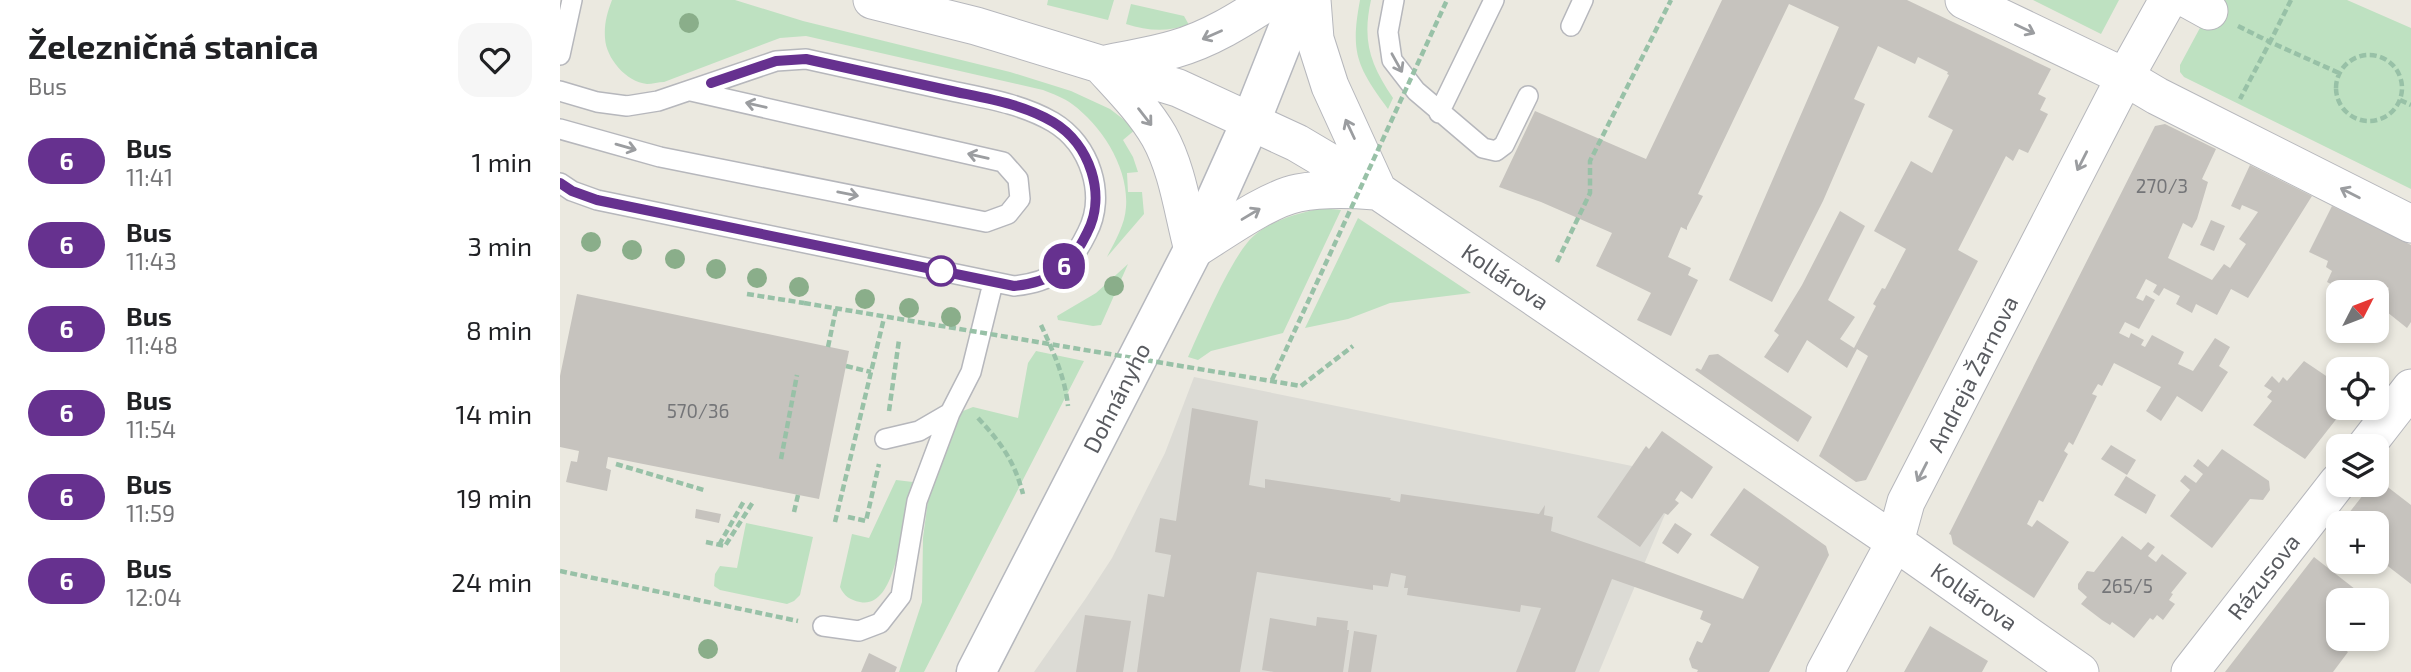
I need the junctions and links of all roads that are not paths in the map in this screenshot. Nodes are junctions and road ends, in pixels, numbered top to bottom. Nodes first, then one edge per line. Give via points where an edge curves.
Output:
1 (572, 0) edge
2 (872, 0) edge
3 (1271, 0) edge
4 (1299, 0) edge
5 (1312, 0) edge
6 (1394, 0) edge
7 (1494, 0) edge
8 (1583, 0) edge
9 (1964, 0) edge
10 (2168, 0) edge
11 (1571, 26) dead end
12 (560, 55) edge
13 (1101, 65) junction
14 (2132, 65) junction
15 (560, 90) edge
16 (690, 91) junction
17 (1528, 96) dead end
18 (1439, 113) junction
19 (1251, 121) junction
20 (560, 129) edge
21 (560, 183) edge
22 (1378, 191) junction
23 (2411, 224) edge
24 (1193, 250) junction
25 (993, 283) junction
26 (2411, 388) edge
27 (954, 405) junction
28 (2375, 434) edge
29 (885, 439) dead end
30 (2326, 497) edge
31 (1895, 542) junction
32 (823, 626) road end
33 (976, 672) edge
34 (1825, 672) edge
35 (2080, 672) edge
36 (2190, 672) edge

1 - 12 lane
2 - 13 street, Kollárova
3 -> 13 street via 1209,36
4 - 19 street, Dohnányho
22 -> 5 street via 1330,86 1315,39
6 -> 18 lane via 1388,32 1392,60
7 - 18 lane
8 - 11 lane
9 -> 14 street
10 - 14 street, Andreja Žarnova
13 - 19 street, Kollárova via 1178,88
13 -> 24 street via 1159,137
23 -> 14 street via 2157,96
14 -> 31 street, Andreja Žarnova via 1906,502
15 - 16 lane via 627,106
20 -> 16 lane via 660,156 986,222 1008,214 1020,199 1018,180 1003,162
16 - 25 lane via 776,61 806,59 1022,107 1056,123 1080,146 1094,176 1097,198 1092,225 1078,251 1038,284
17 - 18 lane via 1504,145 1496,151 1483,148
19 - 22 street, Kollárova
19 - 24 street, Dohnányho
21 - 25 lane via 597,200
24 -> 22 street via 1263,207 1296,193 1341,188
22 - 31 street, Kollárova
24 - 33 street, Dohnányho
25 - 27 lane via 971,372
26 - 28 street
27 - 29 lane via 919,431
27 - 32 lane via 917,501 901,596 880,623 859,631
30 - 36 street, Rázusova
31 - 34 street, Andreja Žarnova
31 - 35 street, Kollárova

